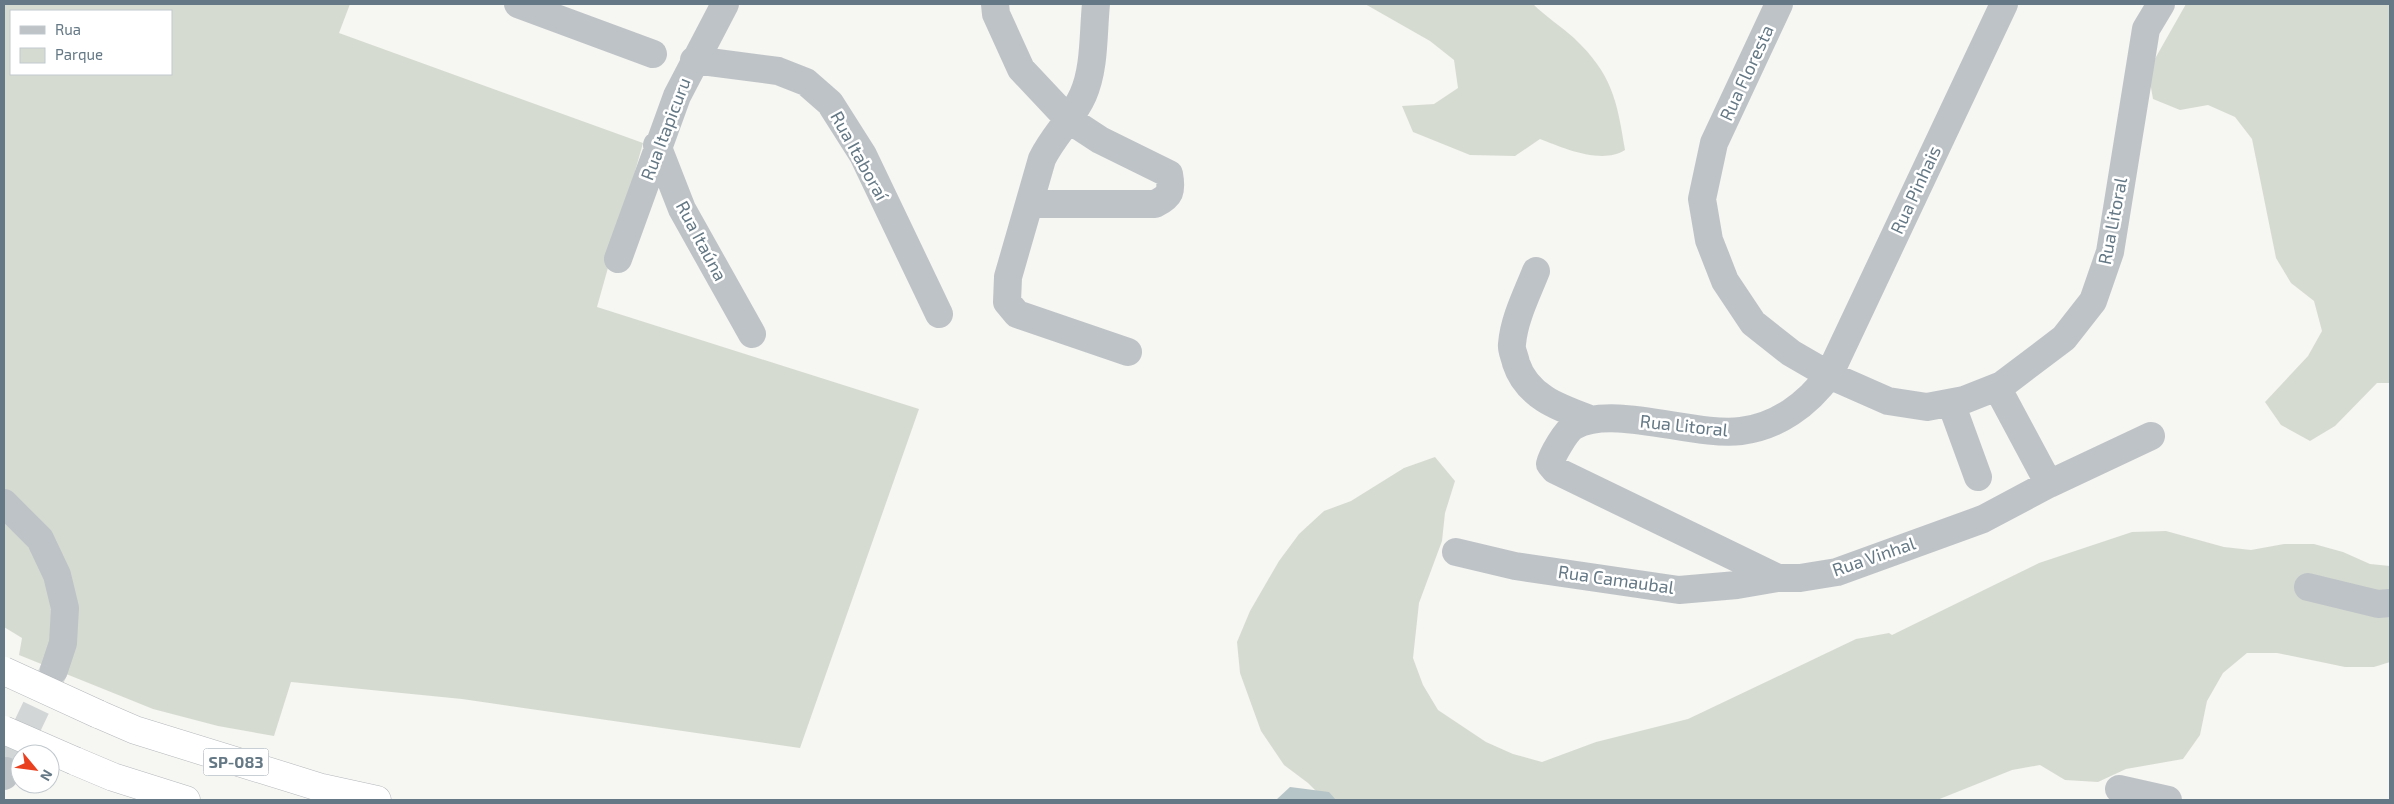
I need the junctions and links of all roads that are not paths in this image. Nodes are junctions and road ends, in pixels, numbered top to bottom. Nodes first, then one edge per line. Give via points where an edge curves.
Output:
1 (518, 4) edge
2 (725, 4) edge
3 (995, 4) edge
4 (1096, 4) edge
5 (1779, 4) edge
6 (2004, 4) edge
7 (2160, 4) edge
8 (653, 54) dead end
9 (694, 60) junction
10 (1068, 119) junction
11 (657, 146) junction
12 (1029, 204) junction
13 (618, 259) dead end
14 (1536, 271) dead end
15 (939, 314) dead end
16 (752, 334) dead end
17 (1128, 352) dead end
18 (1829, 375) junction
19 (1997, 388) junction
20 (1951, 403) junction
21 (1590, 420) junction
22 (2151, 436) dead end
23 (1552, 456) joint
24 (1978, 477) dead end
25 (2048, 484) junction
26 (4, 502) edge
27 (1456, 552) dead end
28 (1778, 578) junction
29 (2308, 587) dead end
30 (2390, 603) edge
31 (54, 670) tunnel mouth
32 (4, 671) edge
33 (4, 730) edge
34 (2119, 789) dead end
35 (186, 800) edge
36 (377, 800) edge
37 (2168, 800) edge

1 - 8 street
2 - 9 street, Rua Itapicuru
3 - 10 street via 996,14 1021,69
4 - 10 street via 1089,76 1083,95
5 - 18 street, Rua Floresta via 1714,143 1702,199 1708,240 1725,281 1753,323 1791,353
6 - 18 street, Rua Pinhais
7 - 19 street, Rua Litoral via 2146,29 2110,252 2093,301 2064,338
9 - 11 street, Rua Itapicuru
9 - 15 street, Rua Itaboraí via 778,72 806,82 830,103 863,155
10 - 12 street via 1042,159
10 - 12 street via 1100,140 1169,174 1172,189 1168,198 1156,204
11 - 13 street, Rua Itapicuru
11 - 16 street, Rua Itaúna via 682,209
12 - 17 street via 1008,277 1007,302 1017,314
14 - 21 street via 1517,319 1511,346 1518,369 1536,394
18 - 20 street, Rua Litoral via 1888,400 1928,407
18 - 21 street, Rua Litoral via 1816,394 1797,409 1768,424 1742,431 1719,432 1612,418
19 - 20 street, Rua Litoral
19 - 25 street
20 - 24 street
21 - 23 street, Rua Litoral via 1572,427
22 - 25 street, Rua Vinhal
23 - 28 street, Rua Vinhal via 1550,464 1555,470
25 - 28 street, Rua Vinhal via 1983,519 1837,572
26 - 31 street via 40,539 57,575 65,608 63,643
27 - 28 street, Rua Camaubal via 1515,566 1679,590 1737,586
29 - 30 street via 2378,604
32 - 36 highway, SP-083, bridge via 135,730 322,788
33 - 35 highway, bridge via 113,777
34 - 37 street

